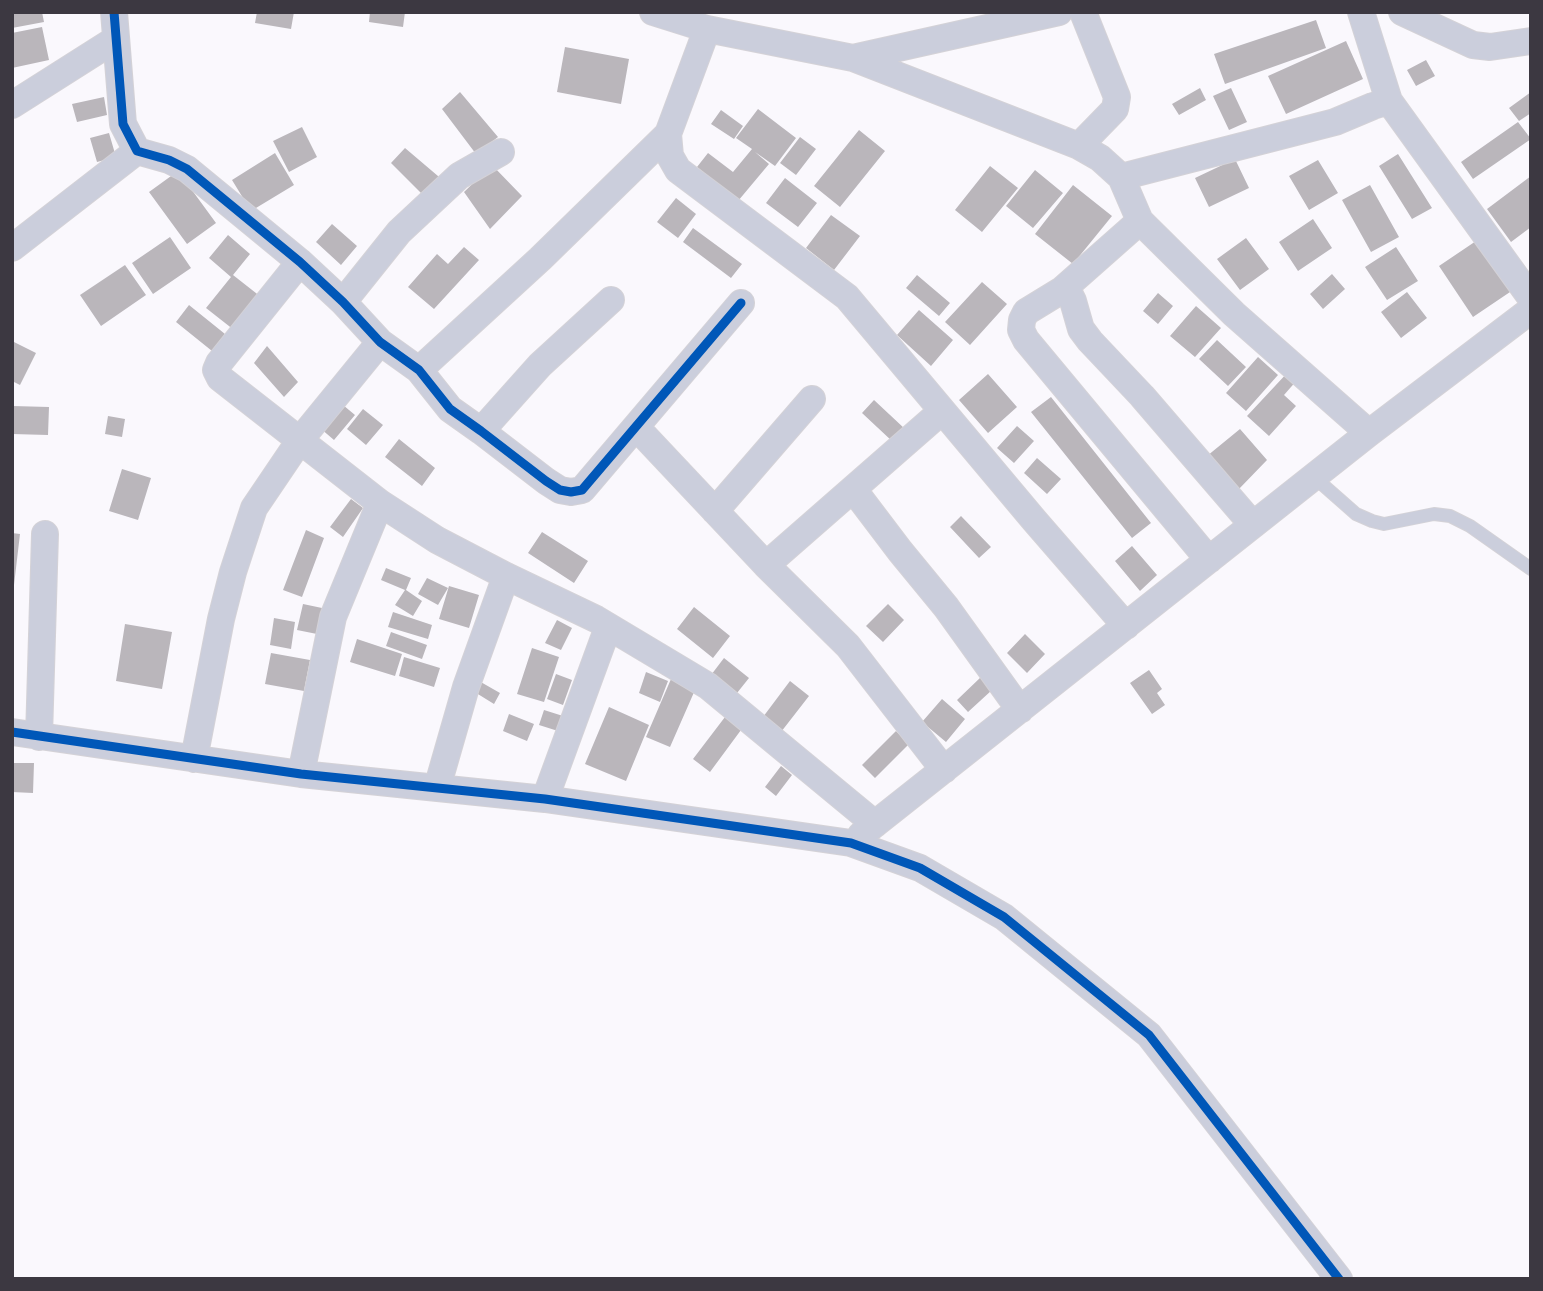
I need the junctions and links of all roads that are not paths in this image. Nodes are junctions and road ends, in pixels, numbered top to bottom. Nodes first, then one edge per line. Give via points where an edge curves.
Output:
1 (114, 12) edge
2 (653, 12) edge
3 (1059, 12) edge
4 (1083, 12) edge
5 (1361, 12) edge
6 (1402, 12) edge
7 (708, 29) junction
8 (117, 39) junction
9 (1531, 41) edge
10 (853, 58) junction
11 (1389, 101) junction
12 (12, 105) edge
13 (667, 134) junction
14 (1079, 146) junction
15 (137, 151) junction
16 (501, 152) dead end
17 (1121, 177) junction
18 (1140, 221) junction
19 (12, 248) edge
20 (300, 262) junction
21 (1062, 290) junction
22 (1531, 298) edge
23 (611, 300) dead end
24 (343, 302) junction
25 (741, 303) dead end
26 (1531, 310) edge
27 (380, 342) junction
28 (419, 370) junction
29 (812, 399) dead end
30 (942, 411) junction
31 (636, 427) junction
32 (481, 431) junction
33 (1369, 433) junction
34 (300, 440) junction
35 (1314, 477) junction
36 (853, 489) junction
37 (380, 503) junction
38 (715, 511) junction
39 (1254, 525) junction
40 (45, 534) dead end
41 (1209, 560) junction
42 (766, 565) junction
43 (1531, 569) edge
44 (506, 576) junction
45 (1126, 626) junction
46 (608, 627) junction
47 (1020, 710) junction
48 (12, 732) edge
49 (39, 737) junction
50 (194, 759) junction
51 (944, 770) junction
52 (301, 774) junction
53 (437, 788) junction
54 (545, 799) junction
55 (875, 824) junction
56 (851, 842) junction
57 (1339, 1279) edge

1 - 8 street
2 - 7 street
3 - 10 street
4 - 14 street via 1117,97 1115,109
5 - 11 street
6 - 9 street via 1473,45
7 - 10 street
7 - 13 street
8 - 12 street
8 - 15 street via 123,124
10 - 14 street
11 - 17 street via 1335,122
11 - 22 street
13 - 28 street
13 - 30 street via 677,170 847,298
14 - 17 street
15 - 19 street
15 - 20 street via 187,169
16 - 24 street via 459,176 399,232
17 - 18 street
18 - 21 street
18 - 33 street via 1234,314
20 - 24 street
20 - 34 street via 216,370 220,378
21 - 39 street via 1073,300 1081,329 1090,341
21 - 41 street via 1026,312 1021,330 1026,340
23 - 32 street via 540,365
24 - 27 street
25 - 31 street
26 - 33 street
27 - 28 street
27 - 34 street
28 - 32 street via 450,409
29 - 38 street
30 - 36 street
30 - 45 street
31 - 32 street via 582,490 571,492 546,481
31 - 38 street
33 - 35 street
34 - 37 street
34 - 50 street via 254,508 221,619
35 - 39 street
35 - 43 lane via 1372,522 1450,516
36 - 42 street
36 - 47 street
37 - 44 street
37 - 52 street via 332,617
38 - 42 street
39 - 41 street
40 - 49 street
41 - 45 street
42 - 51 street via 848,646
44 - 46 street
44 - 53 street via 466,687
45 - 47 street
46 - 54 street
46 - 55 street via 708,686
47 - 51 street
48 - 49 street
49 - 50 street
50 - 52 street
51 - 55 street
52 - 53 street
53 - 54 street
54 - 56 street
55 - 56 street
56 - 57 street via 920,869 1004,917 1149,1035

